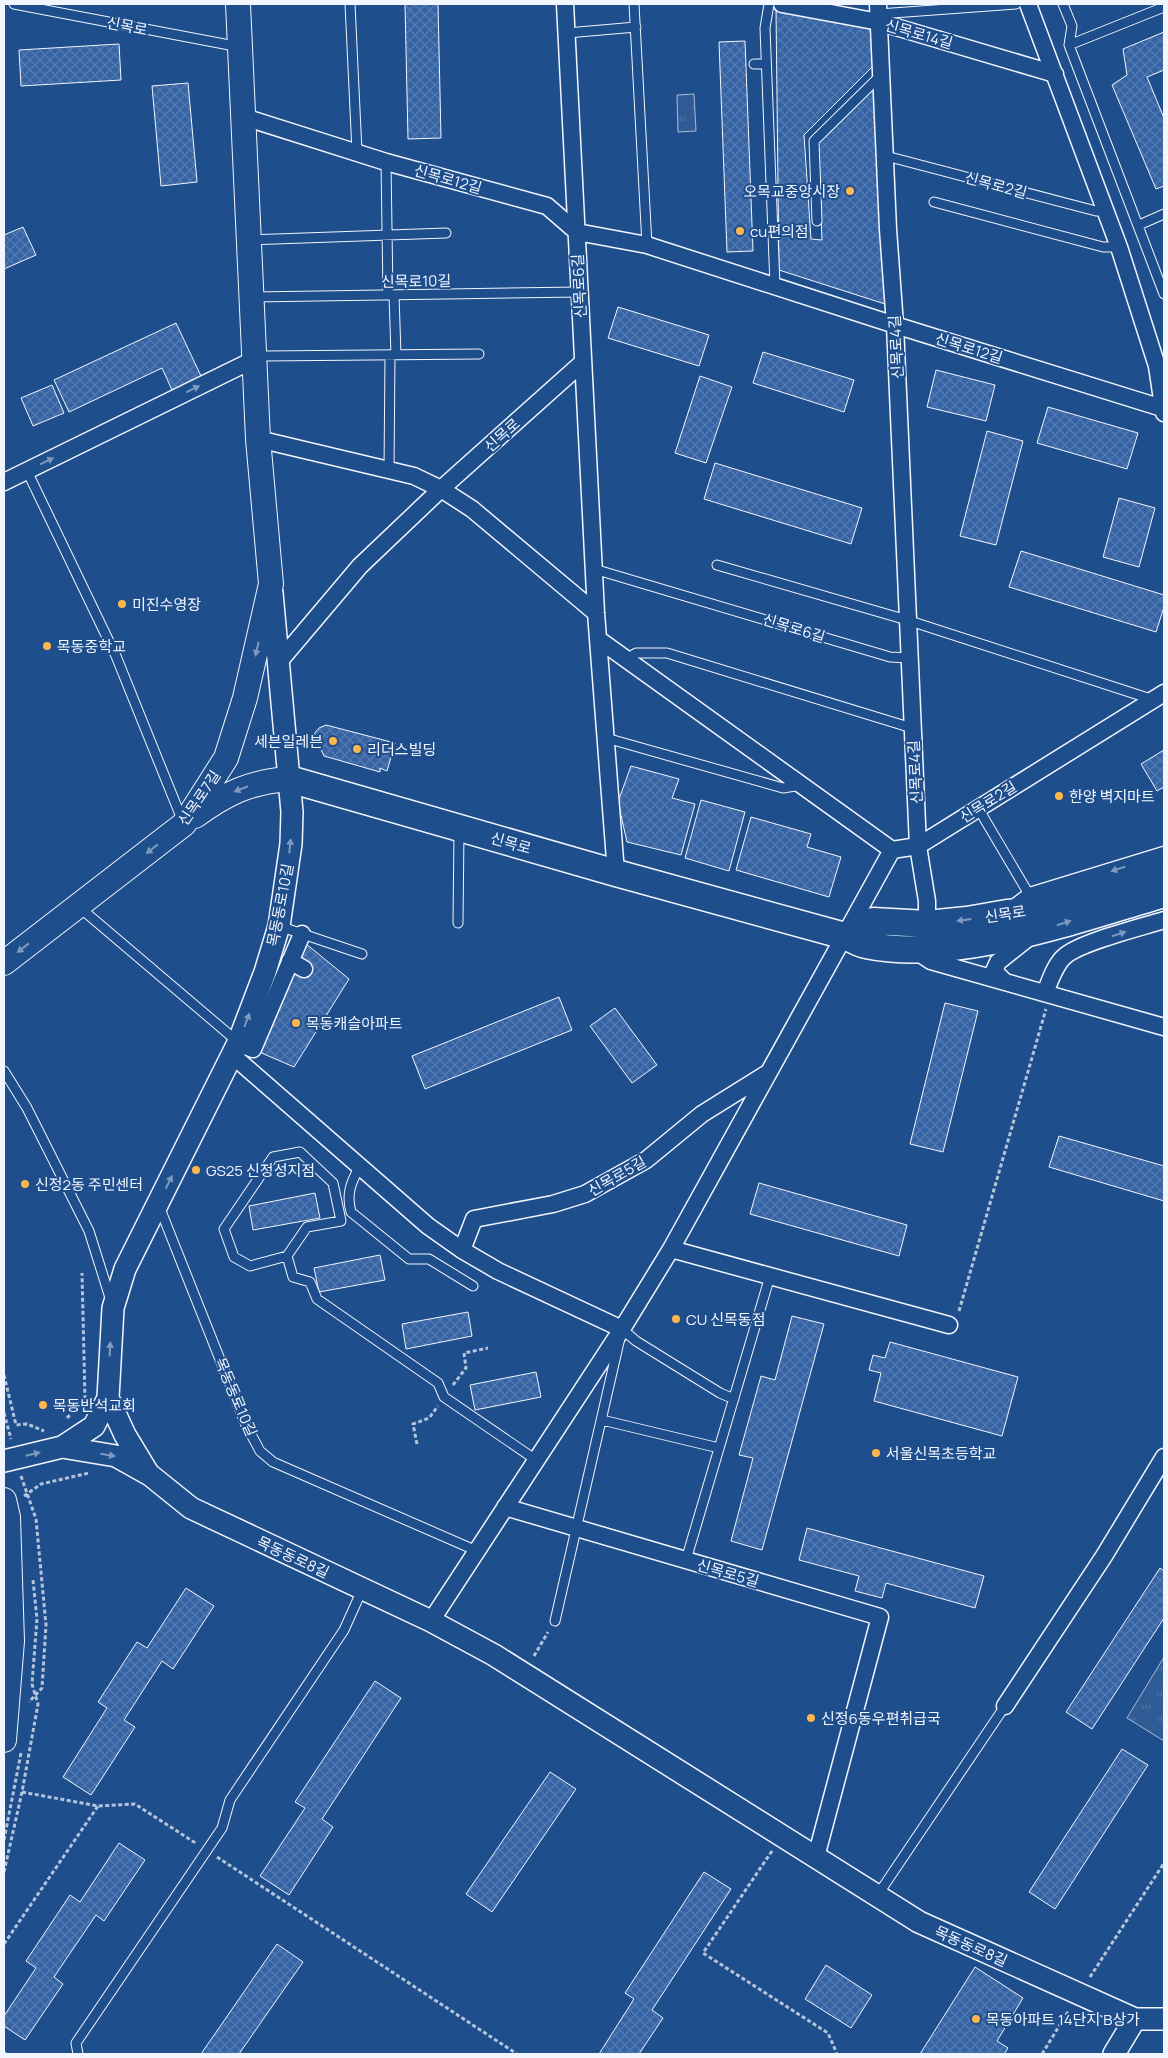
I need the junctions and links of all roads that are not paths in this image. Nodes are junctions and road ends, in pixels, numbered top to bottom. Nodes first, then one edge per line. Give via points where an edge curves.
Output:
1 (14, 4) edge
2 (238, 4) edge
3 (350, 4) edge
4 (565, 4) edge
5 (634, 4) edge
6 (769, 4) edge
7 (782, 4) edge
8 (1016, 4) edge
9 (1028, 4) edge
10 (1064, 4) edge
11 (1158, 7) edge
12 (879, 13) edge
13 (636, 27) junction
14 (567, 33) junction
15 (1069, 45) junction
16 (240, 47) junction
17 (754, 64) dead end
18 (766, 64) junction
19 (881, 74) junction
20 (1055, 74) junction
21 (244, 117) junction
22 (357, 152) junction
23 (886, 156) junction
24 (386, 162) junction
25 (934, 202) dead end
26 (1107, 211) junction
27 (1164, 214) edge
28 (817, 222) dead end
29 (1139, 224) junction
30 (577, 232) junction
31 (446, 233) dead end
32 (388, 234) junction
33 (249, 240) junction
34 (647, 245) junction
35 (1119, 247) junction
36 (775, 286) junction
37 (580, 292) junction
38 (1164, 294) edge
39 (391, 295) junction
40 (252, 297) junction
41 (895, 326) junction
42 (479, 354) dead end
43 (393, 355) junction
44 (255, 359) junction
45 (583, 362) junction
46 (1163, 410) edge
47 (258, 439) junction
48 (389, 470) junction
49 (27, 471) junction
50 (4, 482) edge
51 (440, 489) junction
52 (717, 565) dead end
53 (594, 569) junction
54 (271, 584) junction
55 (596, 614) junction
56 (907, 620) junction
57 (598, 639) junction
58 (909, 658) junction
59 (626, 659) junction
60 (278, 663) junction
61 (1159, 697) edge
62 (912, 728) junction
63 (606, 738) junction
64 (289, 779) junction
65 (802, 785) junction
66 (978, 808) junction
67 (184, 824) junction
68 (459, 828) junction
69 (918, 846) junction
70 (892, 850) junction
71 (1164, 855) edge
72 (1164, 872) edge
73 (616, 873) junction
74 (1164, 894) edge
75 (1030, 896) junction
76 (78, 906) junction
77 (1007, 913) junction
78 (1164, 920) edge
79 (458, 923) dead end
80 (927, 924) junction
81 (279, 926) junction
82 (1036, 932) junction
83 (302, 934) junction
84 (846, 936) junction
85 (915, 950) junction
86 (362, 954) dead end
87 (4, 963) edge
88 (1005, 982) junction
89 (1045, 993) junction
90 (1164, 1027) edge
91 (235, 1049) junction
92 (4, 1071) edge
93 (769, 1072) junction
94 (360, 1166) junction
95 (158, 1204) junction
96 (671, 1248) junction
97 (462, 1250) junction
98 (287, 1256) junction
99 (770, 1276) junction
100 (473, 1286) dead end
101 (113, 1308) junction
102 (949, 1326) road end
103 (622, 1329) junction
104 (108, 1398) junction
105 (734, 1399) junction
106 (602, 1420) junction
107 (57, 1441) junction
108 (719, 1448) junction
109 (1164, 1458) edge
110 (536, 1460) junction
111 (4, 1461) edge
112 (150, 1475) junction
113 (4, 1500) edge
114 (505, 1507) junction
115 (577, 1528) junction
116 (477, 1551) junction
117 (686, 1560) junction
118 (363, 1589) junction
119 (431, 1621) junction
120 (555, 1621) road end
121 (1005, 1706) joint
122 (4, 1740) edge
123 (816, 1857) junction
124 (877, 1896) junction
125 (1135, 2019) junction
126 (1164, 2019) edge
127 (78, 2054) edge
128 (1114, 2054) edge

1 - 16 lane, 신목로
2 - 16 main road
3 - 22 lane
4 - 14 street, 신목로6길
5 - 13 lane
6 - 18 lane via 765,28
7 - 12 street, 신목로14길
8 - 12 lane
9 - 20 street
10 - 15 lane via 1072,26
11 - 15 lane
12 - 19 street, 신목로4길
12 - 20 street, 신목로14길
13 - 14 lane
13 - 34 lane
14 - 30 street, 신목로6길
15 - 29 lane
16 - 21 main road
17 - 18 lane
18 - 36 lane via 768,191
19 - 23 street, 신목로4길
19 - 28 lane via 814,141
20 - 26 street
21 - 22 street, 신목로12길
21 - 33 main road
22 - 24 street, 신목로12길
23 - 26 lane, 신목로2길 via 1096,211
23 - 41 street, 신목로4길
24 - 30 street, 신목로12길 via 547,206
24 - 32 lane
25 - 35 lane via 1103,247
26 - 35 street
27 - 29 lane
29 - 38 lane
30 - 34 street, 신목로12길
30 - 37 street, 신목로6길
31 - 32 lane
32 - 33 lane
32 - 39 lane
33 - 40 main road
34 - 36 street, 신목로12길
35 - 46 street via 1158,366
36 - 41 street, 신목로12길
37 - 39 lane, 신목로10길
37 - 45 street, 신목로6길
39 - 40 lane, 신목로10길
39 - 43 lane
40 - 44 main road
41 - 46 street, 신목로12길
41 - 56 street, 신목로4길
42 - 43 lane
43 - 44 lane via 264,356
43 - 48 lane
44 - 47 main road
49 -> 44 street
45 - 51 street, 신목로
45 - 53 street, 신목로6길
47 - 48 street
47 - 54 main road
48 - 51 street via 414,476
49 - 50 street
49 - 67 lane via 116,656
51 - 55 street via 472,509
51 - 60 street, 신목로 via 360,566
52 - 56 lane
53 - 55 street, 신목로6길
53 - 58 lane, 신목로6길 via 890,657
54 - 60 street
54 -> 67 main road, 신목로7길 via 246,698 226,758
55 - 57 street, 신목로6길
56 - 58 street, 신목로4길
56 - 61 lane
57 - 59 street
57 - 63 street, 신목로6길
58 - 62 street, 신목로4길
59 - 62 lane via 636,653 667,653
59 - 65 street
60 - 64 street
61 - 66 street, 신목로2길
62 - 69 street, 신목로4길
63 - 65 lane via 783,788
63 - 73 street, 신목로6길
64 -> 67 main road via 264,781 241,788 220,798
64 - 68 main road, 신목로
81 -> 64 street, 목동동로10길 via 291,844
65 - 70 street
66 - 69 street, 신목로2길
66 - 75 lane
67 -> 76 main road, 신목로7길
68 - 73 main road, 신목로
68 - 79 lane
69 - 70 street, 신목로2길
69 - 80 street, 신목로4길 via 927,902
70 - 84 street
71 -> 75 street
72 - 77 main road, 신목로 via 1025,912
73 - 84 main road, 신목로
82 -> 74 main road, 신목로
75 - 77 street
76 -> 87 main road, 신목로7길
76 - 91 lane
77 -> 80 main road, 신목로
89 -> 78 street via 1065,956 1080,947
80 - 84 main road, 신목로 via 873,921
81 - 83 lane
91 -> 81 street, 목동동로10길
82 - 85 main road, 신목로
82 - 88 street via 998,962 994,971
83 - 86 lane
83 - 91 street via 297,965 253,1048
84 - 85 main road, 신목로 via 865,945
84 - 93 street, 신목로5길
85 - 88 street, 신목로 via 931,961
88 - 89 street, 신목로
89 - 90 street, 신목로
91 - 94 street
95 -> 91 street, 목동동로10길
92 - 101 lane via 27,1108 89,1231
93 - 96 street, 신목로5길
93 - 97 street, 신목로5길 via 702,1114 646,1160 585,1194 553,1204 474,1219
94 - 97 street via 428,1226
94 - 100 lane via 349,1186 351,1212 408,1259 429,1258
95 - 101 street, 목동동로10길 via 125,1269
95 - 116 lane, 목동동로10길 via 246,1425 260,1451 273,1462
96 - 99 street
96 - 103 street, 신목로5길
97 - 103 street via 498,1271
98 - 98 lane via 250,1266 234,1256 224,1229 273,1158 300,1152 333,1183 340,1221 307,1227
98 - 110 lane via 294,1277 310,1282 317,1299 438,1383 444,1397
99 - 102 street
99 - 105 lane
104 -> 101 street, 목동동로10길
103 - 105 lane via 636,1342
103 - 106 lane, 신목로5길
103 - 110 street, 신목로5길
104 - 107 street, 목동동로10길 via 94,1426
104 - 112 street via 125,1435
105 - 108 lane
106 - 108 lane
106 - 115 lane, 신목로5길
111 -> 107 street, 목동동로10길
107 -> 112 street, 목동동로8길 via 116,1456
108 - 117 lane
109 - 121 street
110 - 114 street, 신목로5길
112 - 118 street, 목동동로8길 via 191,1508
113 - 122 main road via 8,1517 12,1641
114 - 115 street, 신목로5길
114 - 116 street, 신목로5길
115 - 117 street, 신목로5길
115 - 120 lane
116 - 119 street, 신목로5길
117 - 123 street, 신목로5길 via 880,1617
118 - 119 street, 목동동로8길
118 - 127 lane via 344,1630 230,1800 222,1828 76,2044
119 - 123 street, 목동동로8길 via 494,1655
121 - 124 lane
123 - 124 street, 목동동로8길
124 - 125 street, 목동동로8길 via 919,1922
125 - 126 street
125 - 128 street

